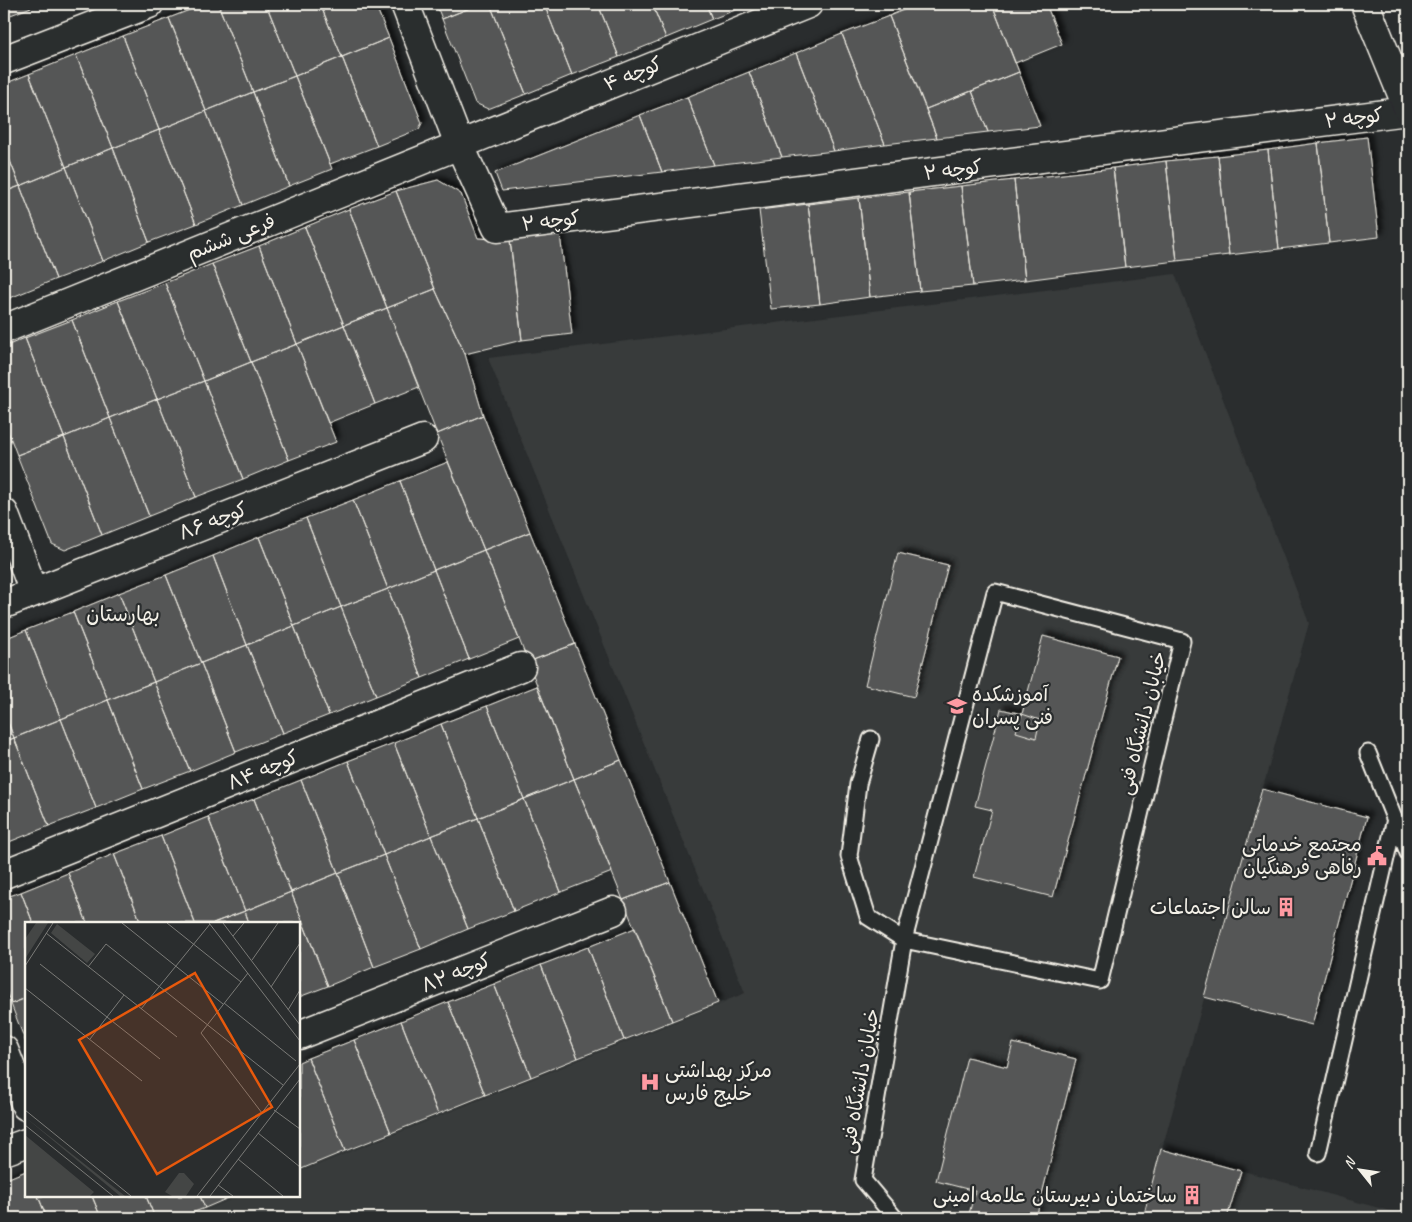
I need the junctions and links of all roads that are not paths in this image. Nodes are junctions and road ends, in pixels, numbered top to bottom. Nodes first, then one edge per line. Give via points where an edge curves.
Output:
1 (149, 4) edge
2 (405, 4) edge
3 (808, 4) edge
4 (1365, 4) edge
5 (4, 60) edge
6 (1408, 110) edge
7 (459, 144) junction
8 (4, 329) edge
9 (423, 439) dead end
10 (4, 513) edge
11 (34, 592) junction
12 (4, 604) edge
13 (521, 667) dead end
14 (871, 739) dead end
15 (1368, 753) dead end
16 (1395, 819) junction
17 (1408, 853) edge
18 (4, 874) edge
19 (613, 911) dead end
20 (904, 940) junction
21 (300, 1035) edge
22 (4, 1050) edge
23 (25, 1103) edge
24 (25, 1143) edge
25 (4, 1151) edge
26 (1318, 1153) dead end
27 (895, 1218) edge

1 - 5 street
2 - 7 street
3 - 7 street, کوچه ۴
4 - 6 street
6 - 7 street, کوچه ۲ via 497,228
7 - 8 street, فرعی ششم
9 - 11 street, کوچه ۸۶
10 - 11 street
11 - 12 street, کوچه ۸۶
13 - 18 street, کوچه ۸۴
14 - 20 lane, خیابان دانشگاه فنی via 858,784 849,856 868,917
15 - 16 lane
16 - 17 lane
16 - 26 lane
19 - 21 street, کوچه ۸۲
20 - 20 lane, خیابان دانشگاه فنی via 996,592 1182,641 1100,981
20 - 27 lane, خیابان دانشگاه فنی via 863,1180
22 - 23 street
24 - 25 street

